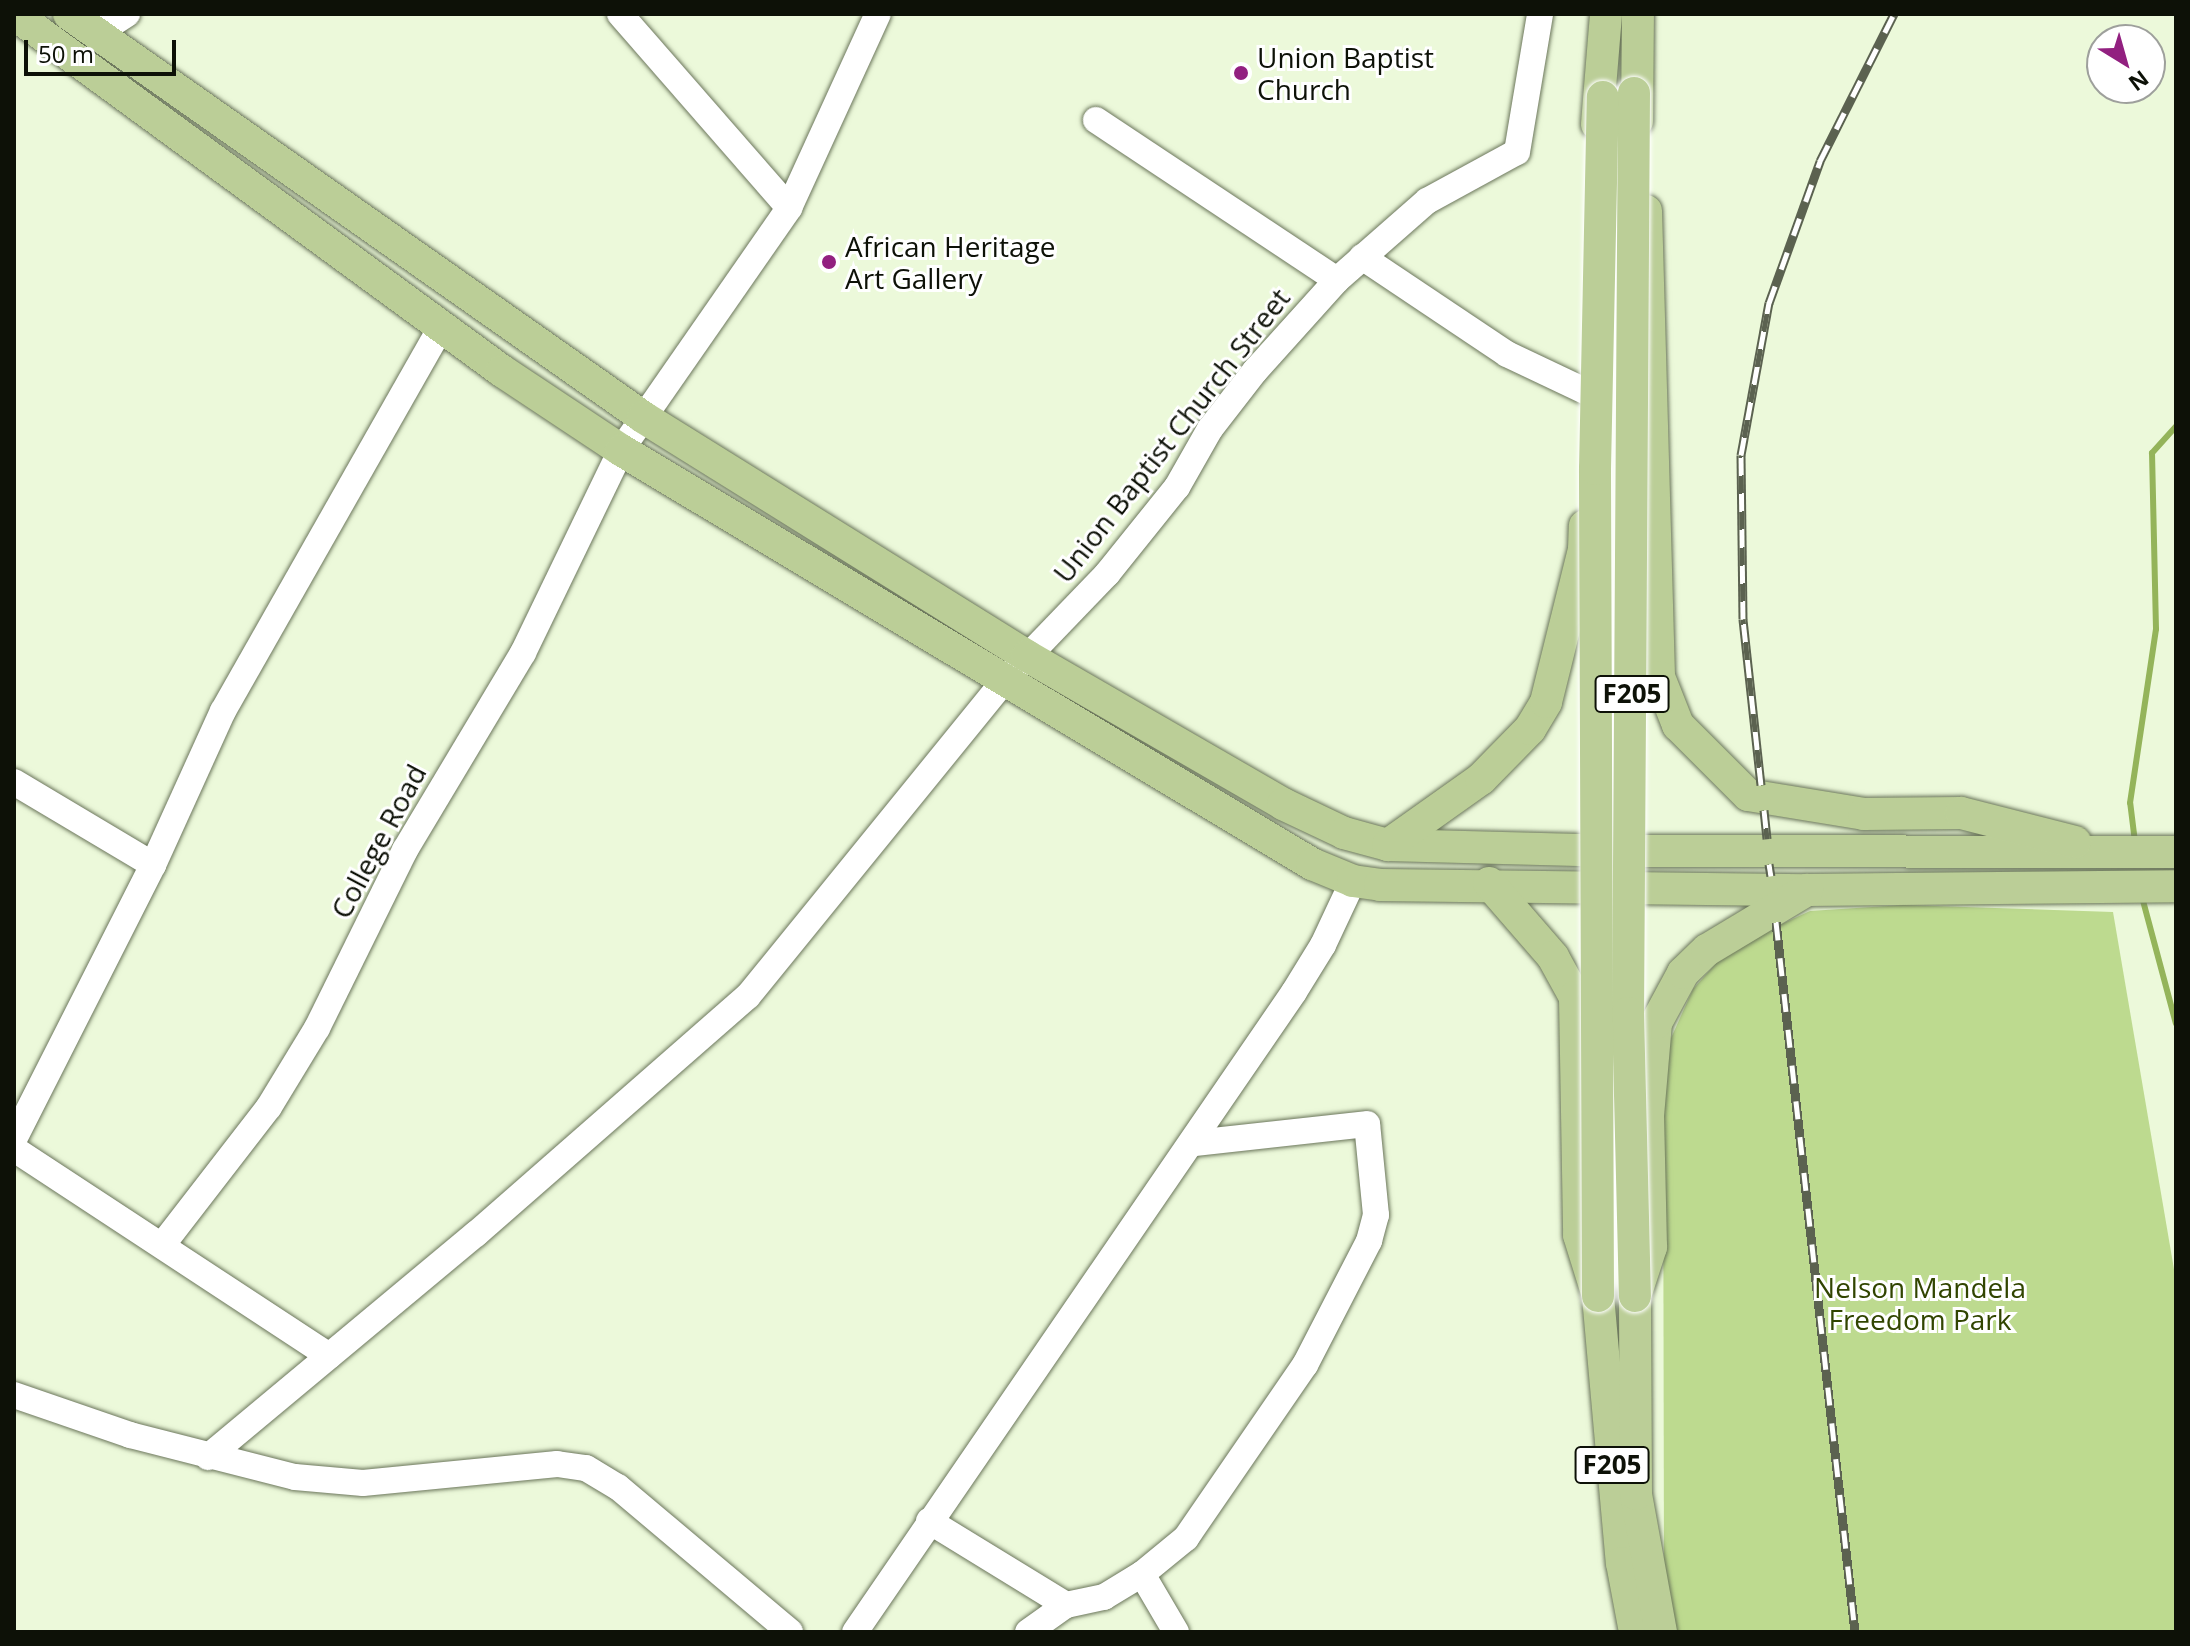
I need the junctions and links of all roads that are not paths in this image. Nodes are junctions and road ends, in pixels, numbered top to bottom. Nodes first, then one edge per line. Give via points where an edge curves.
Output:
1 (14, 14) edge
2 (69, 14) edge
3 (127, 14) edge
4 (620, 14) edge
5 (878, 14) edge
6 (1540, 14) edge
7 (1606, 14) edge
8 (1638, 14) edge
9 (96, 34) junction
10 (1619, 95) junction
11 (1096, 120) dead end
12 (789, 208) junction
13 (1362, 257) junction
14 (1337, 280) junction
15 (442, 326) junction
16 (1587, 392) junction
17 (643, 417) junction
18 (621, 450) junction
19 (1027, 656) junction
20 (1004, 681) junction
21 (14, 782) edge
22 (1388, 845) junction
23 (2106, 852) junction
24 (2162, 852) edge
25 (153, 865) junction
26 (1353, 881) junction
27 (1489, 883) junction
28 (2166, 886) edge
29 (1807, 890) junction
30 (14, 1139) edge
31 (1194, 1143) junction
32 (14, 1149) edge
33 (163, 1244) junction
34 (1598, 1296) junction
35 (1635, 1296) junction
36 (329, 1356) junction
37 (14, 1395) edge
38 (208, 1457) junction
39 (929, 1521) junction
40 (1142, 1574) junction
41 (1066, 1605) junction
42 (790, 1632) edge
43 (855, 1632) edge
44 (1028, 1632) edge
45 (1176, 1632) edge
46 (1635, 1632) edge
47 (1661, 1632) edge

1 - 15 main road
2 - 9 main road
3 - 9 street
4 - 12 street
5 - 12 street, College Road
6 - 13 street, Union Baptist Church Street via 1517,152 1427,201
7 - 10 main road
8 - 10 main road, F205
9 - 17 main road
10 - 16 main road via 1589,163
10 - 23 main road via 1648,228 1659,677 1678,725 1748,795 1864,814 1961,813 2026,826
10 - 34 main road, F205, bridge via 1595,469
10 - 35 main road, F205, bridge
11 - 14 street
12 - 17 street, College Road
13 - 14 street, Union Baptist Church Street
13 - 16 street via 1507,354
14 - 19 street, Union Baptist Church Street via 1255,371 1210,429 1177,487 1115,565
15 - 18 main road
15 - 25 street via 223,711
16 - 22 main road via 1584,550 1546,702 1518,745 1481,779
17 - 18 street, College Road
17 - 19 main road
18 - 20 main road
18 - 33 street, College Road via 523,653 405,850 317,1028 269,1107
19 - 20 street, Union Baptist Church Street
19 - 22 main road via 1283,804 1344,833
20 - 26 main road via 1108,738 1312,864
20 - 36 street, Union Baptist Church Street via 748,996 672,1067
21 - 25 street
22 - 23 main road
23 - 24 main road
25 - 30 street
26 - 27 main road
26 - 31 street via 1323,945
27 - 29 main road
27 - 34 main road via 1553,957 1575,997 1579,1235
28 - 29 main road
29 - 35 main road via 1707,950 1665,998 1651,1056 1651,1247
31 - 39 street
31 - 40 street via 1367,1124 1376,1215 1369,1241 1305,1365 1186,1538
32 - 33 street
33 - 36 street
34 - 46 main road, F205 via 1622,1563
35 - 47 main road via 1636,1494
36 - 38 street, Union Baptist Church Street
37 - 38 street
38 - 42 street via 295,1477 363,1483 557,1464 608,1480
39 - 41 street
39 - 43 street
40 - 41 street via 1104,1597
40 - 45 street
41 - 44 street

